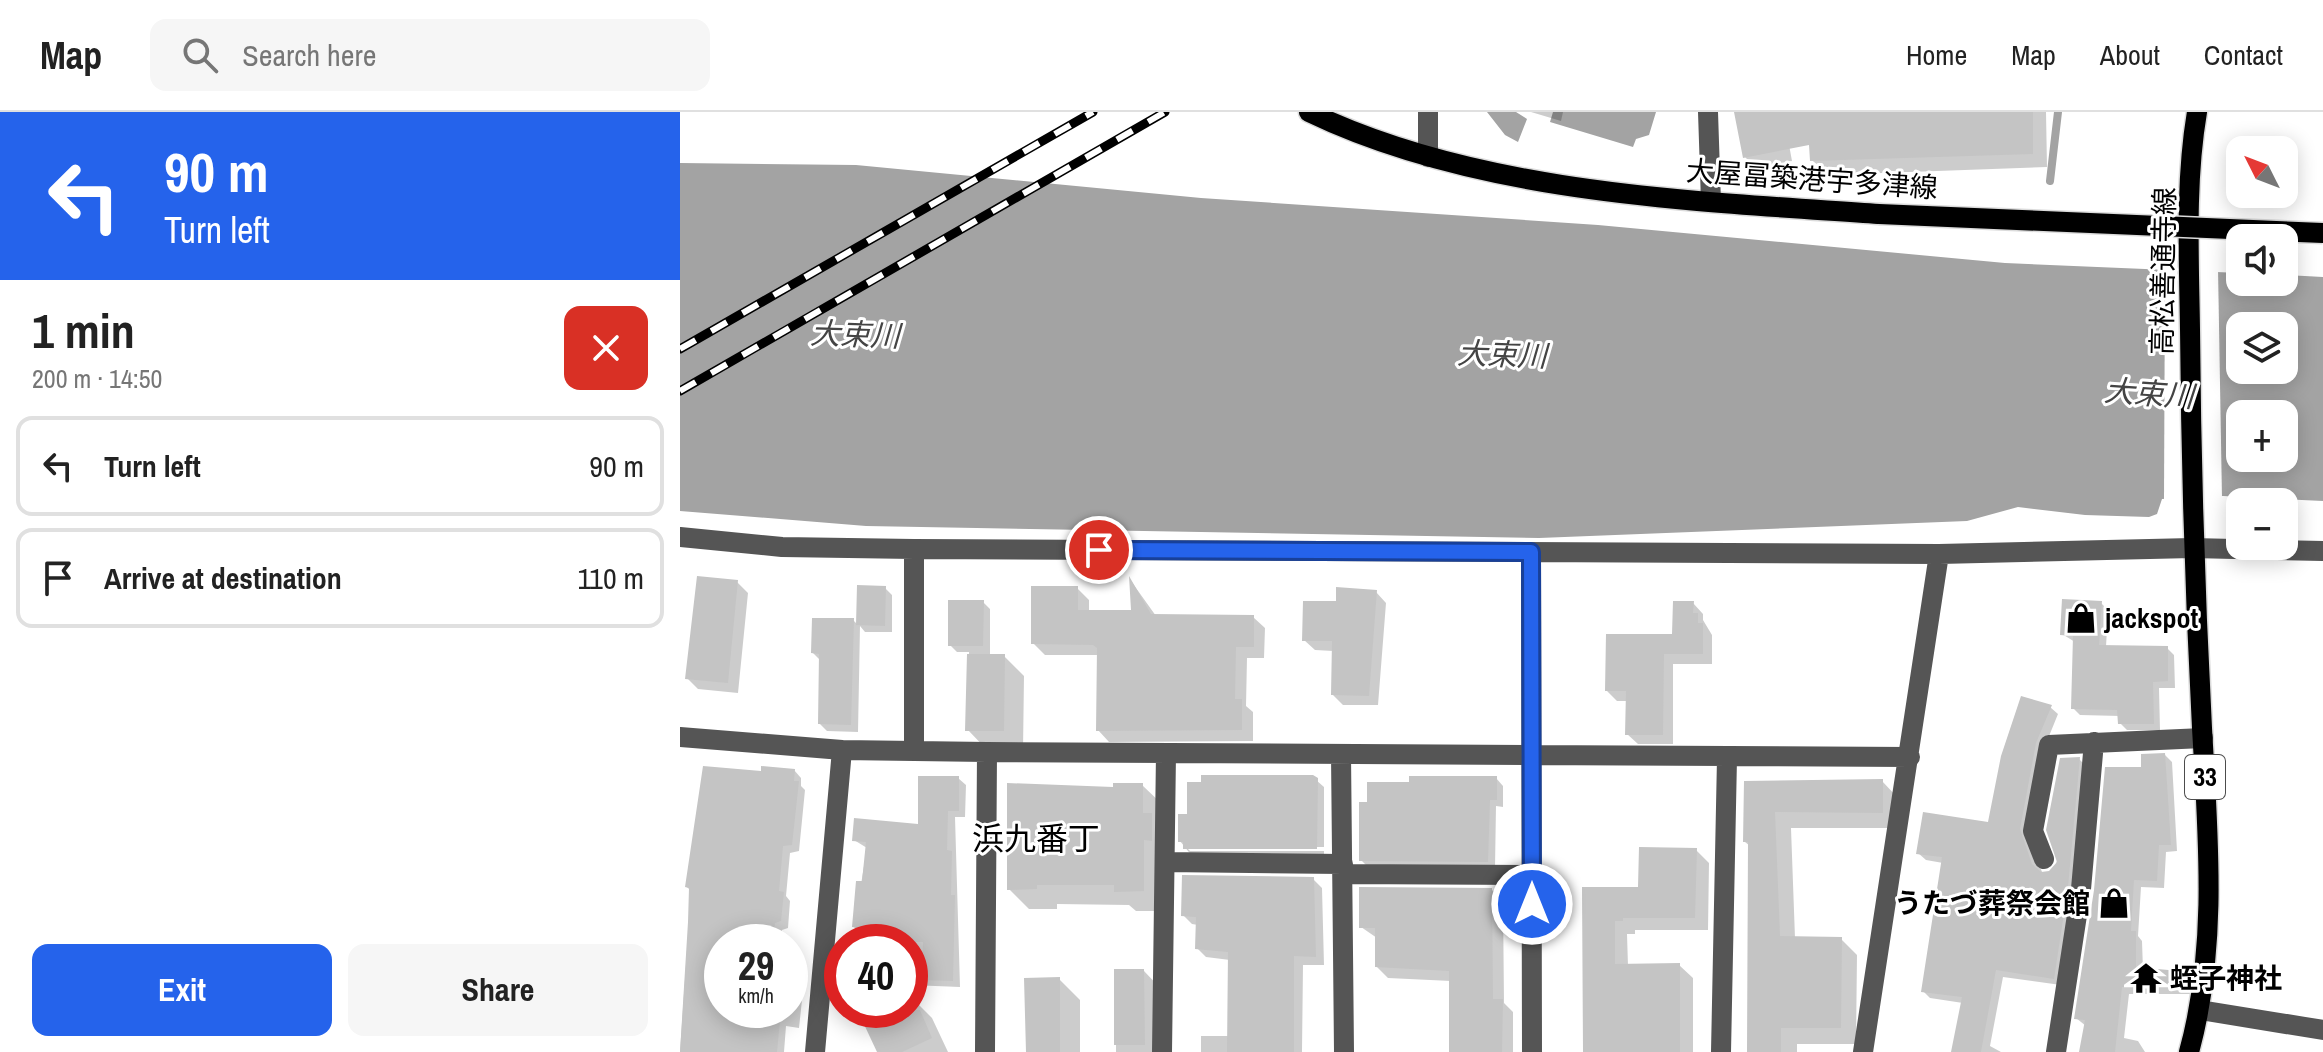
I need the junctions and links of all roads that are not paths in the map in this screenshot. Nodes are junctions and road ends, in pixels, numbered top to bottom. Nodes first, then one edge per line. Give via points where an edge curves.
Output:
1 (1309, 112) edge
2 (1428, 112) edge
3 (1708, 112) edge
4 (2197, 112) edge
5 (1428, 157) junction
6 (1711, 202) junction
7 (2323, 233) edge
8 (680, 537) edge
9 (2192, 548) junction
10 (914, 549) junction
11 (2323, 551) edge
12 (1531, 552) junction
13 (1939, 554) junction
14 (680, 737) edge
15 (2203, 738) junction
16 (2094, 742) junction
17 (842, 750) junction
18 (914, 751) junction
19 (987, 752) junction
20 (1166, 753) junction
21 (1341, 754) junction
22 (1532, 754) junction
23 (1910, 757) junction
24 (1727, 758) junction
25 (2044, 859) dead end
26 (1165, 862) junction
27 (1343, 869) junction
28 (1532, 875) junction
29 (2200, 1010) junction
30 (2323, 1030) edge
31 (815, 1052) edge
32 (985, 1052) edge
33 (1162, 1052) edge
34 (1344, 1052) edge
35 (1532, 1052) edge
36 (1721, 1052) edge
37 (1863, 1052) edge
38 (2056, 1052) edge
39 (2189, 1052) edge

1 - 5 main road, 大屋冨築港宇多津線
2 - 5 street
3 - 6 street
4 - 9 main road, 高松善通寺線 / 33 via 2189,260
5 - 6 main road, 大屋冨築港宇多津線 via 1504,175
6 - 7 main road, 大屋冨築港宇多津線, bridge
8 - 10 street via 782,547
9 - 11 street
9 - 13 street
9 - 15 main road, 高松善通寺線 / 33
10 - 12 street
10 - 18 street
12 - 13 street
12 - 22 street
13 - 23 street
14 - 17 street
15 - 16 street
15 - 29 main road, 高松善通寺線 / 33 via 2208,914
16 - 25 street via 2049,745 2033,831
16 - 38 street via 2081,889
17 - 18 street
17 - 31 street
18 - 19 street
19 - 20 street
19 - 32 street
20 - 21 street
20 - 26 street
21 - 22 street
21 - 27 street
22 - 24 street
22 - 28 street
23 - 24 street
23 - 37 street
24 - 36 street
26 - 27 street
26 - 33 street
27 - 28 street
27 - 34 street
28 - 35 street
29 - 30 street
29 - 39 main road, 高松善通寺線 / 33

